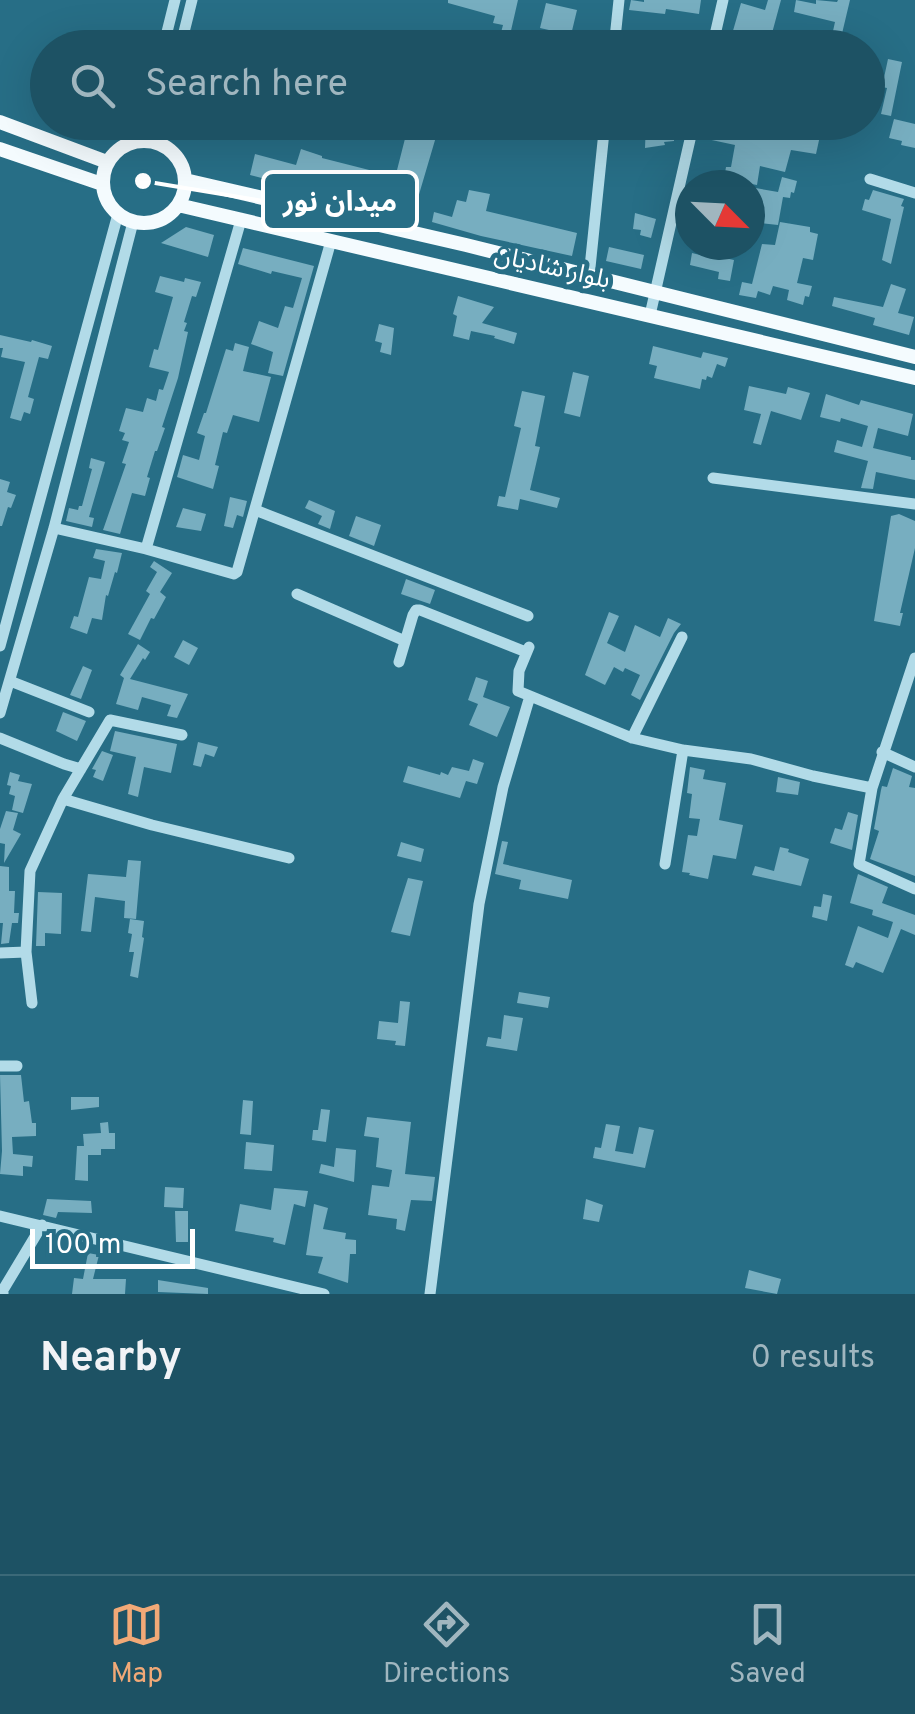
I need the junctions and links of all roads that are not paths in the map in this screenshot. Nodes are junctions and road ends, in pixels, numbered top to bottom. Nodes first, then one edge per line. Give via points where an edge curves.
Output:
1 (176, 0) edge
2 (192, 0) edge
3 (619, 0) edge
4 (723, 0) edge
5 (168, 30) edge
6 (184, 30) edge
7 (616, 30) edge
8 (716, 30) edge
9 (0, 122) edge
10 (30, 133) edge
11 (49, 140) edge
12 (157, 140) edge
13 (603, 140) edge
14 (690, 140) edge
15 (139, 141) joint
16 (156, 143) junction
17 (0, 149) edge
18 (108, 162) junction
19 (870, 179) dead end
20 (185, 180) junction
21 (102, 184) junction
22 (915, 193) edge
23 (178, 205) junction
24 (118, 214) junction
25 (242, 220) junction
26 (133, 222) junction
27 (331, 241) junction
28 (588, 277) junction
29 (655, 293) junction
30 (650, 315) junction
31 (915, 357) edge
32 (915, 378) edge
33 (713, 478) dead end
34 (915, 504) edge
35 (254, 510) junction
36 (54, 528) junction
37 (146, 550) junction
38 (297, 594) dead end
39 (528, 616) dead end
40 (682, 637) dead end
41 (405, 641) junction
42 (0, 646) edge
43 (915, 658) edge
44 (399, 662) dead end
45 (10, 681) junction
46 (525, 693) junction
47 (0, 712) edge
48 (90, 712) dead end
49 (182, 735) dead end
50 (0, 738) edge
51 (632, 738) junction
52 (684, 750) junction
53 (882, 752) junction
54 (915, 767) edge
55 (81, 769) junction
56 (872, 788) junction
57 (63, 799) junction
58 (289, 858) dead end
59 (665, 864) dead end
60 (915, 888) edge
61 (26, 952) junction
62 (3, 953) edge
63 (32, 1003) dead end
64 (0, 1066) edge
65 (17, 1066) dead end
66 (0, 1216) edge
67 (42, 1225) junction
68 (3, 1294) edge
69 (324, 1294) edge
70 (430, 1294) edge

1 - 5 street
2 - 6 street
3 - 7 street
4 - 8 street
9 - 10 main road
11 - 18 main road
12 - 16 street
13 - 28 street
14 - 29 street
15 - 16 main road
15 - 18 main road
16 - 20 main road via 176,157
17 - 21 main road
18 - 21 main road
19 - 22 street
20 - 23 main road
20 - 28 main road, بلوار شادیان
21 - 24 main road
23 - 25 main road, بلوار شادیان
23 - 26 main road via 166,217
24 - 26 main road
24 - 42 street
25 - 27 main road, بلوار شادیان
25 - 37 street
26 - 36 street
27 - 30 main road, بلوار شادیان
27 - 35 street
28 - 29 main road, بلوار شادیان
29 - 30 street
29 - 31 main road, بلوار شادیان
30 - 32 main road, بلوار شادیان
33 - 34 street
35 - 37 street via 234,574
35 - 39 street
36 - 37 street
36 - 45 street
38 - 41 street
40 - 51 street
41 - 44 street
41 - 46 street via 420,610 528,649 519,671
43 - 53 street
45 - 47 street
45 - 48 street
46 - 51 street
46 - 70 street via 479,904
49 - 55 street via 110,720
50 - 55 street
51 - 52 street
52 - 56 street
52 - 59 street
53 - 54 street
53 - 56 street
55 - 57 street
56 - 60 street via 859,864
57 - 58 street
57 - 61 street via 30,872
61 - 62 street
61 - 63 street
64 - 65 street
66 - 67 street
67 - 68 street
67 - 69 street

